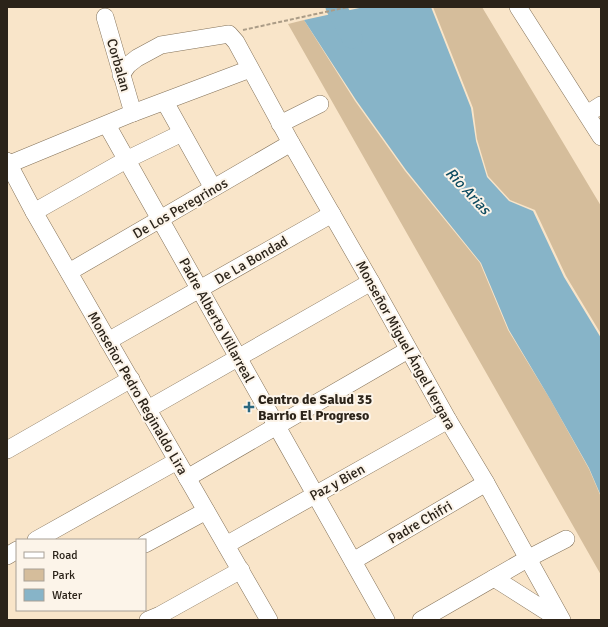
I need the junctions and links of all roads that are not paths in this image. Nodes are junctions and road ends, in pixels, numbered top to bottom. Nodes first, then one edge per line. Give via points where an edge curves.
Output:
1 (518, 7) edge
2 (105, 17) dead end
3 (250, 69) junction
4 (121, 75) junction
5 (165, 102) junction
6 (320, 104) dead end
7 (601, 105) edge
8 (132, 114) junction
9 (587, 114) junction
10 (280, 124) junction
11 (107, 125) junction
12 (182, 133) junction
13 (601, 137) edge
14 (291, 143) junction
15 (126, 160) junction
16 (7, 164) edge
17 (213, 188) junction
18 (34, 212) junction
19 (332, 214) junction
20 (160, 219) junction
21 (69, 272) junction
22 (371, 282) junction
23 (200, 290) junction
24 (108, 342) junction
25 (408, 350) junction
26 (238, 358) junction
27 (131, 379) junction
28 (148, 409) junction
29 (448, 420) junction
30 (277, 426) junction
31 (7, 450) edge
32 (177, 461) junction
33 (187, 478) junction
34 (486, 483) junction
35 (316, 494) junction
36 (206, 510) junction
37 (38, 539) edge
38 (566, 539) dead end
39 (146, 543) edge
40 (226, 545) junction
41 (16, 551) edge
42 (7, 556) edge
43 (527, 559) junction
44 (353, 561) junction
45 (241, 570) junction
46 (494, 578) junction
47 (148, 620) edge
48 (269, 620) edge
49 (386, 620) edge
50 (421, 620) edge
51 (561, 620) edge

1 - 9 street
2 - 4 street, Corbalan
3 - 4 street, Monseñor Miguel Ángel Vergara via 236,42 228,34 161,45 137,58
3 - 5 street
3 - 10 street, Monseñor Miguel Ángel Vergara
4 - 8 street, Corbalan
5 - 8 street
5 - 12 street
6 - 10 street
7 - 9 street
8 - 11 street
9 - 13 street
10 - 14 street, Monseñor Miguel Ángel Vergara
11 - 15 street, Padre Alberto Villarreal
11 - 16 street
12 - 15 street
12 - 17 street
14 - 17 street, De Los Peregrinos
14 - 19 street, Monseñor Miguel Ángel Vergara
15 - 18 street
15 - 20 street, Padre Alberto Villarreal
16 - 18 street, Monseñor Pedro Reginaldo Lira
17 - 20 street, De Los Peregrinos
18 - 21 street, Monseñor Pedro Reginaldo Lira
19 - 22 street, Monseñor Miguel Ángel Vergara
19 - 23 street, De La Bondad
20 - 21 street, De Los Peregrinos
20 - 23 street, Padre Alberto Villarreal
21 - 24 street, Monseñor Pedro Reginaldo Lira
22 - 25 street, Monseñor Miguel Ángel Vergara
22 - 26 street
23 - 24 street, De La Bondad
23 - 26 street, Padre Alberto Villarreal
24 - 27 street, Monseñor Pedro Reginaldo Lira
25 - 29 street, Monseñor Miguel Ángel Vergara
25 - 30 street
26 - 28 street
26 - 30 street, Padre Alberto Villarreal
27 - 28 street, Monseñor Pedro Reginaldo Lira
27 - 31 street
28 - 32 street, Monseñor Pedro Reginaldo Lira
29 - 34 street, Monseñor Miguel Ángel Vergara
29 - 35 street, Paz y Bien
30 - 33 street
30 - 35 street, Padre Alberto Villarreal
32 - 33 street, Monseñor Pedro Reginaldo Lira
32 - 37 street
33 - 36 street, Monseñor Pedro Reginaldo Lira
34 - 43 street, Monseñor Miguel Ángel Vergara
34 - 44 street, Padre Chifri
35 - 40 street, Paz y Bien
35 - 44 street, Padre Alberto Villarreal
36 - 39 street
36 - 40 street, Monseñor Pedro Reginaldo Lira
38 - 43 street
40 - 45 street, Monseñor Pedro Reginaldo Lira
41 - 42 street
43 - 46 street
43 - 51 street, Monseñor Miguel Ángel Vergara
44 - 49 street, Padre Alberto Villarreal
45 - 47 street
45 - 48 street, Monseñor Pedro Reginaldo Lira
46 - 50 street
46 - 51 street

